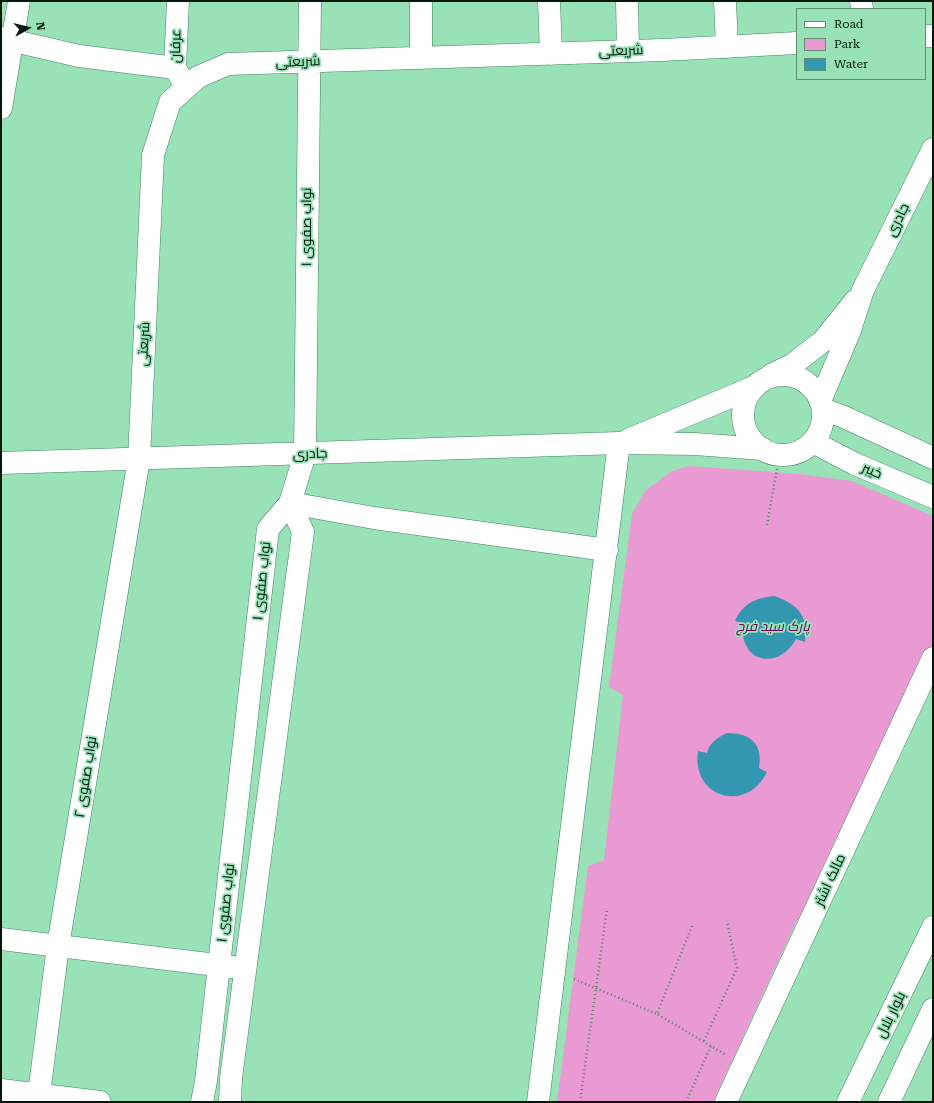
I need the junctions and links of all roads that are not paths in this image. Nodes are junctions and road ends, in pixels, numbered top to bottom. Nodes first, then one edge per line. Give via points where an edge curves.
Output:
1 (19, 1) edge
2 (178, 1) edge
3 (310, 1) edge
4 (421, 1) edge
5 (549, 1) edge
6 (628, 1) edge
7 (725, 1) edge
8 (7, 39) edge
9 (796, 43) edge
10 (727, 46) junction
11 (628, 51) junction
12 (551, 54) junction
13 (421, 58) junction
14 (309, 61) junction
15 (175, 68) junction
16 (187, 87) junction
17 (1, 108) edge
18 (933, 149) edge
19 (863, 290) junction
20 (761, 382) junction
21 (822, 405) junction
22 (813, 442) junction
23 (619, 443) junction
24 (771, 452) junction
25 (305, 454) junction
26 (933, 458) edge
27 (139, 459) junction
28 (1, 463) edge
29 (933, 497) edge
30 (290, 503) junction
31 (606, 550) junction
32 (933, 658) edge
33 (933, 927) edge
34 (1, 939) edge
35 (58, 946) junction
36 (219, 966) junction
37 (246, 969) junction
38 (933, 1009) edge
39 (1, 1090) edge
40 (39, 1094) junction
41 (100, 1102) edge
42 (202, 1102) edge
43 (230, 1102) edge
44 (538, 1102) edge
45 (726, 1102) edge
46 (848, 1102) edge
47 (889, 1102) edge

1 - 8 street
2 - 15 street, عرفان
3 - 14 street, نواب صفوی ۱
4 - 13 street
5 - 12 street
6 - 11 street
7 - 10 street
8 - 15 street via 79,56
8 - 17 street
9 - 10 street, شریعتی
10 - 11 street, شریعتی
11 - 12 street, شریعتی
12 - 13 street, شریعتی
13 - 14 street, شریعتی
14 - 16 street, شریعتی via 228,64 198,77
14 - 25 street, نواب صفوی ۱
15 - 16 street, عرفان
16 - 27 street, شریعتی via 170,102 153,156
18 - 19 street, جادری
19 - 20 street via 822,341 792,365
19 - 21 street
20 - 21 street via 787,374 804,380 816,391
20 - 23 street
20 - 24 street via 745,401 744,420 750,437
21 - 22 street via 822,427
21 - 26 street
22 - 24 street via 798,453
22 - 29 street, خیبر via 855,464
23 - 24 street, جادری via 695,444
23 - 25 street, جادری
23 - 31 street
25 - 27 street, جادری
25 - 30 street, نواب صفوی ۱
27 - 28 street, جادری
27 - 35 street, نواب صفوی ۲
30 - 31 street via 374,518
30 - 36 street, نواب صفوی ۱ via 268,529
30 - 37 street, نواب صفوی ۱ via 303,532
31 - 44 street
32 - 45 street, مالک اشتر
33 - 46 street, بلوار بلال
34 - 35 street
35 - 36 street
35 - 40 street, نواب صفوی ۲
36 - 37 street
36 - 42 street, نواب صفوی ۱
37 - 43 street, نواب صفوی ۱
38 - 47 street
39 - 40 street
40 - 41 street

